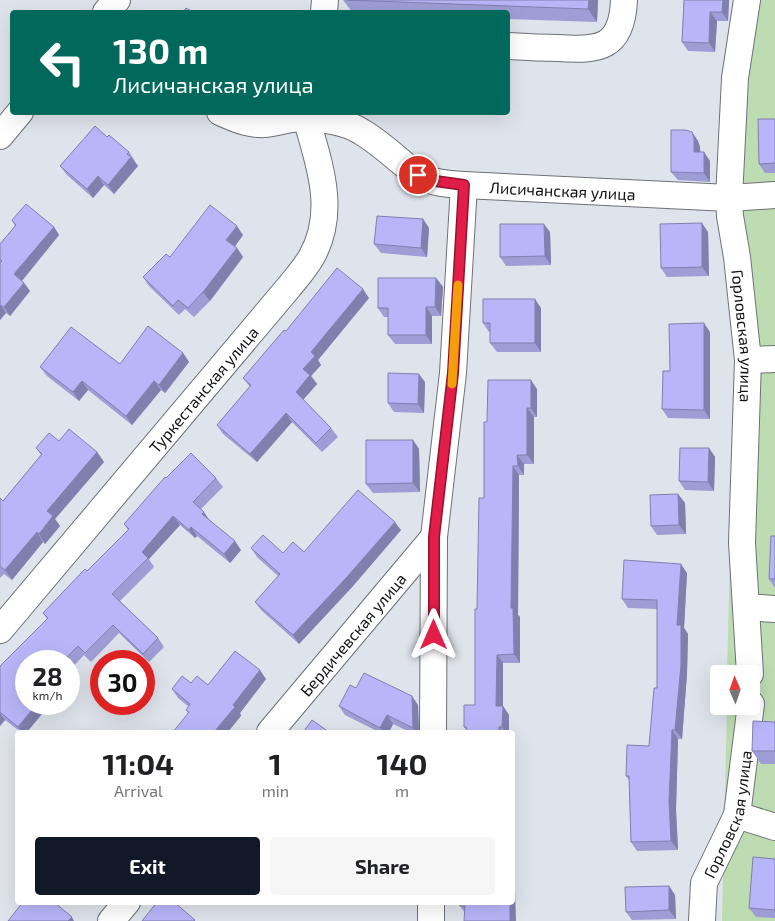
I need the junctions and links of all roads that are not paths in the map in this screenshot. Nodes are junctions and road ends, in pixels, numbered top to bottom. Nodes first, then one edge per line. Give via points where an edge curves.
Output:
1 (117, 0) edge
2 (624, 0) edge
3 (747, 0) edge
4 (108, 10) edge
5 (510, 46) edge
6 (18, 115) edge
7 (236, 115) edge
8 (306, 118) junction
9 (0, 136) edge
10 (464, 185) junction
11 (775, 195) edge
12 (729, 198) junction
13 (775, 359) edge
14 (748, 360) junction
15 (434, 537) junction
16 (746, 607) junction
17 (775, 609) edge
18 (0, 630) edge
19 (749, 665) edge
20 (750, 715) edge
21 (272, 730) edge
22 (433, 730) edge
23 (737, 815) junction
24 (775, 827) edge
25 (124, 905) edge
26 (431, 905) edge
27 (111, 921) edge
28 (431, 921) edge
29 (702, 921) edge

1 - 4 street
2 - 5 street via 616,34 600,47
3 - 12 street, Горловская улица via 735,78
6 - 9 street
7 - 8 street, Лисичанская улица via 264,124
8 - 10 street, Лисичанская улица via 348,125 362,131 418,175 428,180
8 - 18 street, Туркестанская улица via 325,196 323,226 312,256
10 - 12 street, Лисичанская улица
10 - 15 street via 453,373
11 - 12 street, Лисичанская улица
12 - 14 street, Горловская улица
13 - 14 street
14 - 16 street, Горловская улица via 742,542
15 - 21 street, Бердичевская улица
15 - 22 street
16 - 17 street
16 - 19 street, Горловская улица
20 - 23 street, Горловская улица
23 - 24 street
23 - 29 street, Горловская улица via 704,883
25 - 27 street
26 - 28 street

